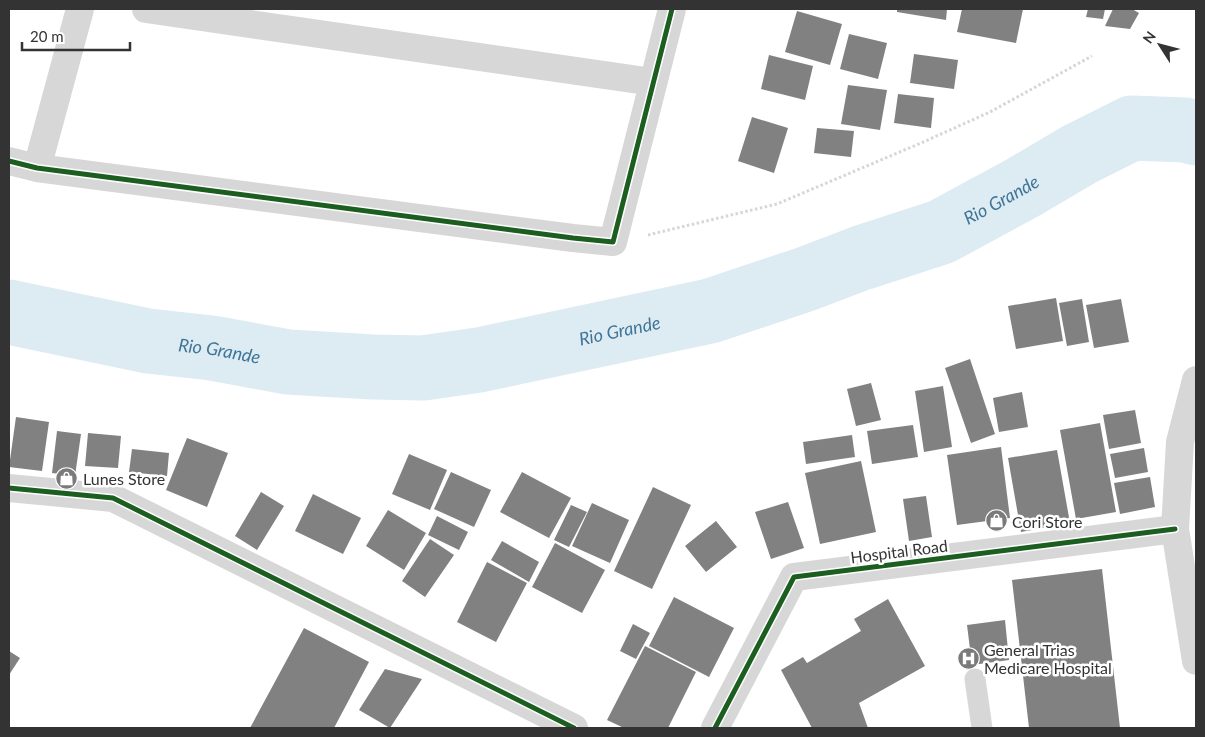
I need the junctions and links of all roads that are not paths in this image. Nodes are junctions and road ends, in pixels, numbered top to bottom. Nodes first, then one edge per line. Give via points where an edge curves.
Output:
1 (80, 9) edge
2 (146, 9) edge
3 (672, 9) edge
4 (653, 82) junction
5 (9, 161) edge
6 (37, 168) junction
7 (1196, 380) edge
8 (9, 488) edge
9 (1175, 529) junction
10 (1196, 661) edge
11 (974, 679) dead end
12 (574, 728) edge
13 (715, 728) edge
14 (982, 728) edge

1 - 6 street
2 - 4 street
3 - 4 street
4 - 6 street via 613,242
5 - 6 street
7 - 9 street via 1180,442
8 - 12 street via 113,498
9 - 10 street
9 - 13 street, Hospital Road via 794,577
11 - 14 lane

